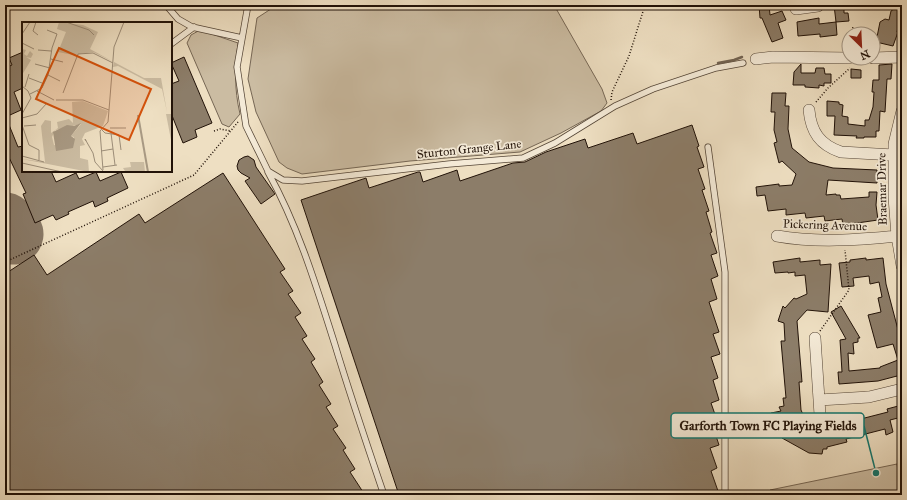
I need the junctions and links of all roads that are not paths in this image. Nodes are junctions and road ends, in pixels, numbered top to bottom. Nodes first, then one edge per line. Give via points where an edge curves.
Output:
1 (100, 5) edge
2 (119, 5) edge
3 (166, 5) edge
4 (248, 5) edge
5 (812, 6) edge
6 (796, 9) dead end
7 (194, 27) junction
8 (242, 38) junction
9 (172, 43) edge
10 (902, 57) edge
11 (881, 58) edge
12 (756, 59) dead end
13 (841, 62) edge
14 (743, 63) dead end
15 (810, 110) road end
16 (902, 111) edge
17 (708, 148) dead end
18 (894, 155) junction
19 (268, 171) junction
20 (777, 236) dead end
21 (897, 236) junction
22 (902, 266) edge
23 (815, 338) road end
24 (902, 389) edge
25 (819, 400) junction
26 (820, 414) dead end
27 (384, 495) edge
28 (725, 495) edge

1 - 2 lane
3 - 7 lane via 178,19
4 - 8 lane
5 - 6 street
7 - 8 lane
7 - 9 lane
8 - 19 lane via 237,67 246,126
10 - 11 street
12 - 13 street via 773,56
14 - 19 lane, Sturton Grange Lane via 716,68 653,89 609,110 555,143 523,158 302,181 282,180
15 - 18 street via 810,122 816,135 834,150
16 - 18 street, Braemar Drive
17 - 28 lane via 725,272
18 - 21 street, Braemar Drive
19 - 27 lane via 308,261
20 - 21 street, Pickering Avenue via 843,240
21 - 22 street, Braemar Drive
23 - 25 street
24 - 25 street via 869,397
25 - 26 street

